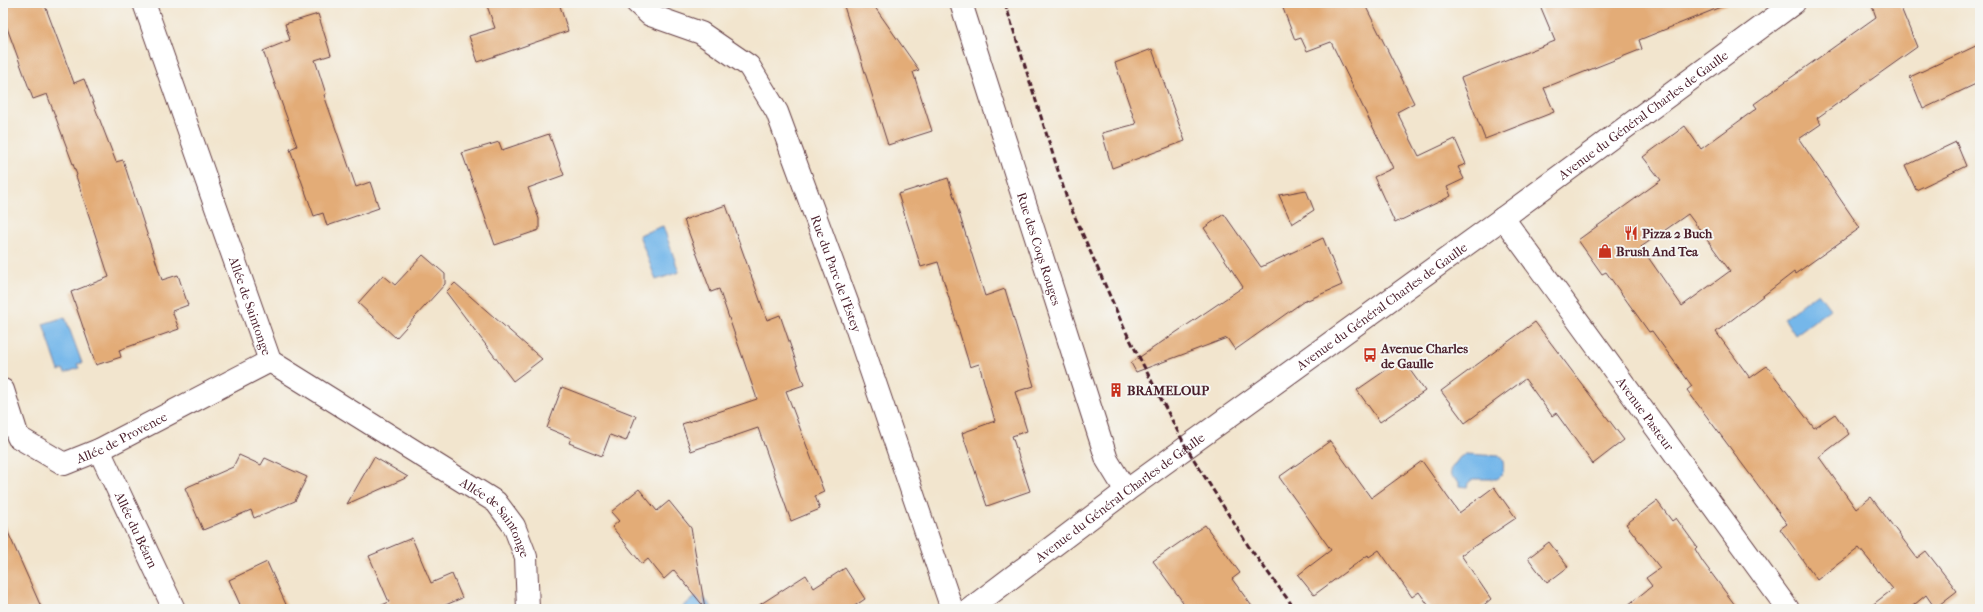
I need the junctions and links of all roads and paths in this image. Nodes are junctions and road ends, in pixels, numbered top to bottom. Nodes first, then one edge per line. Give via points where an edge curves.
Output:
1 (144, 3) edge
2 (637, 3) edge
3 (961, 3) edge
4 (1794, 3) edge
5 (1503, 218) junction
6 (270, 361) junction
7 (3, 390) edge
8 (99, 450) junction
9 (1126, 491) junction
10 (174, 609) edge
11 (528, 609) edge
12 (952, 609) edge
13 (970, 609) edge
14 (1788, 609) edge

1 - 6 street, Allée de Saintonge
2 - 12 street, Rue du Parc de l'Estey via 650,15 701,33 749,66 776,112 854,321
3 - 9 street, Rue des Coqs Rouges via 1107,460
4 - 5 street, Avenue du Général Charles de Gaulle
5 - 9 street, Avenue du Général Charles de Gaulle
5 - 14 street, Avenue Pasteur
6 - 8 street, Allée de Provence
6 - 11 street, Allée de Saintonge via 496,502 514,526 526,557
7 - 8 street, Allée de Provence via 18,437 64,464
8 - 10 street, Allée du Béarn
9 - 13 street, Avenue du Général Charles de Gaulle

